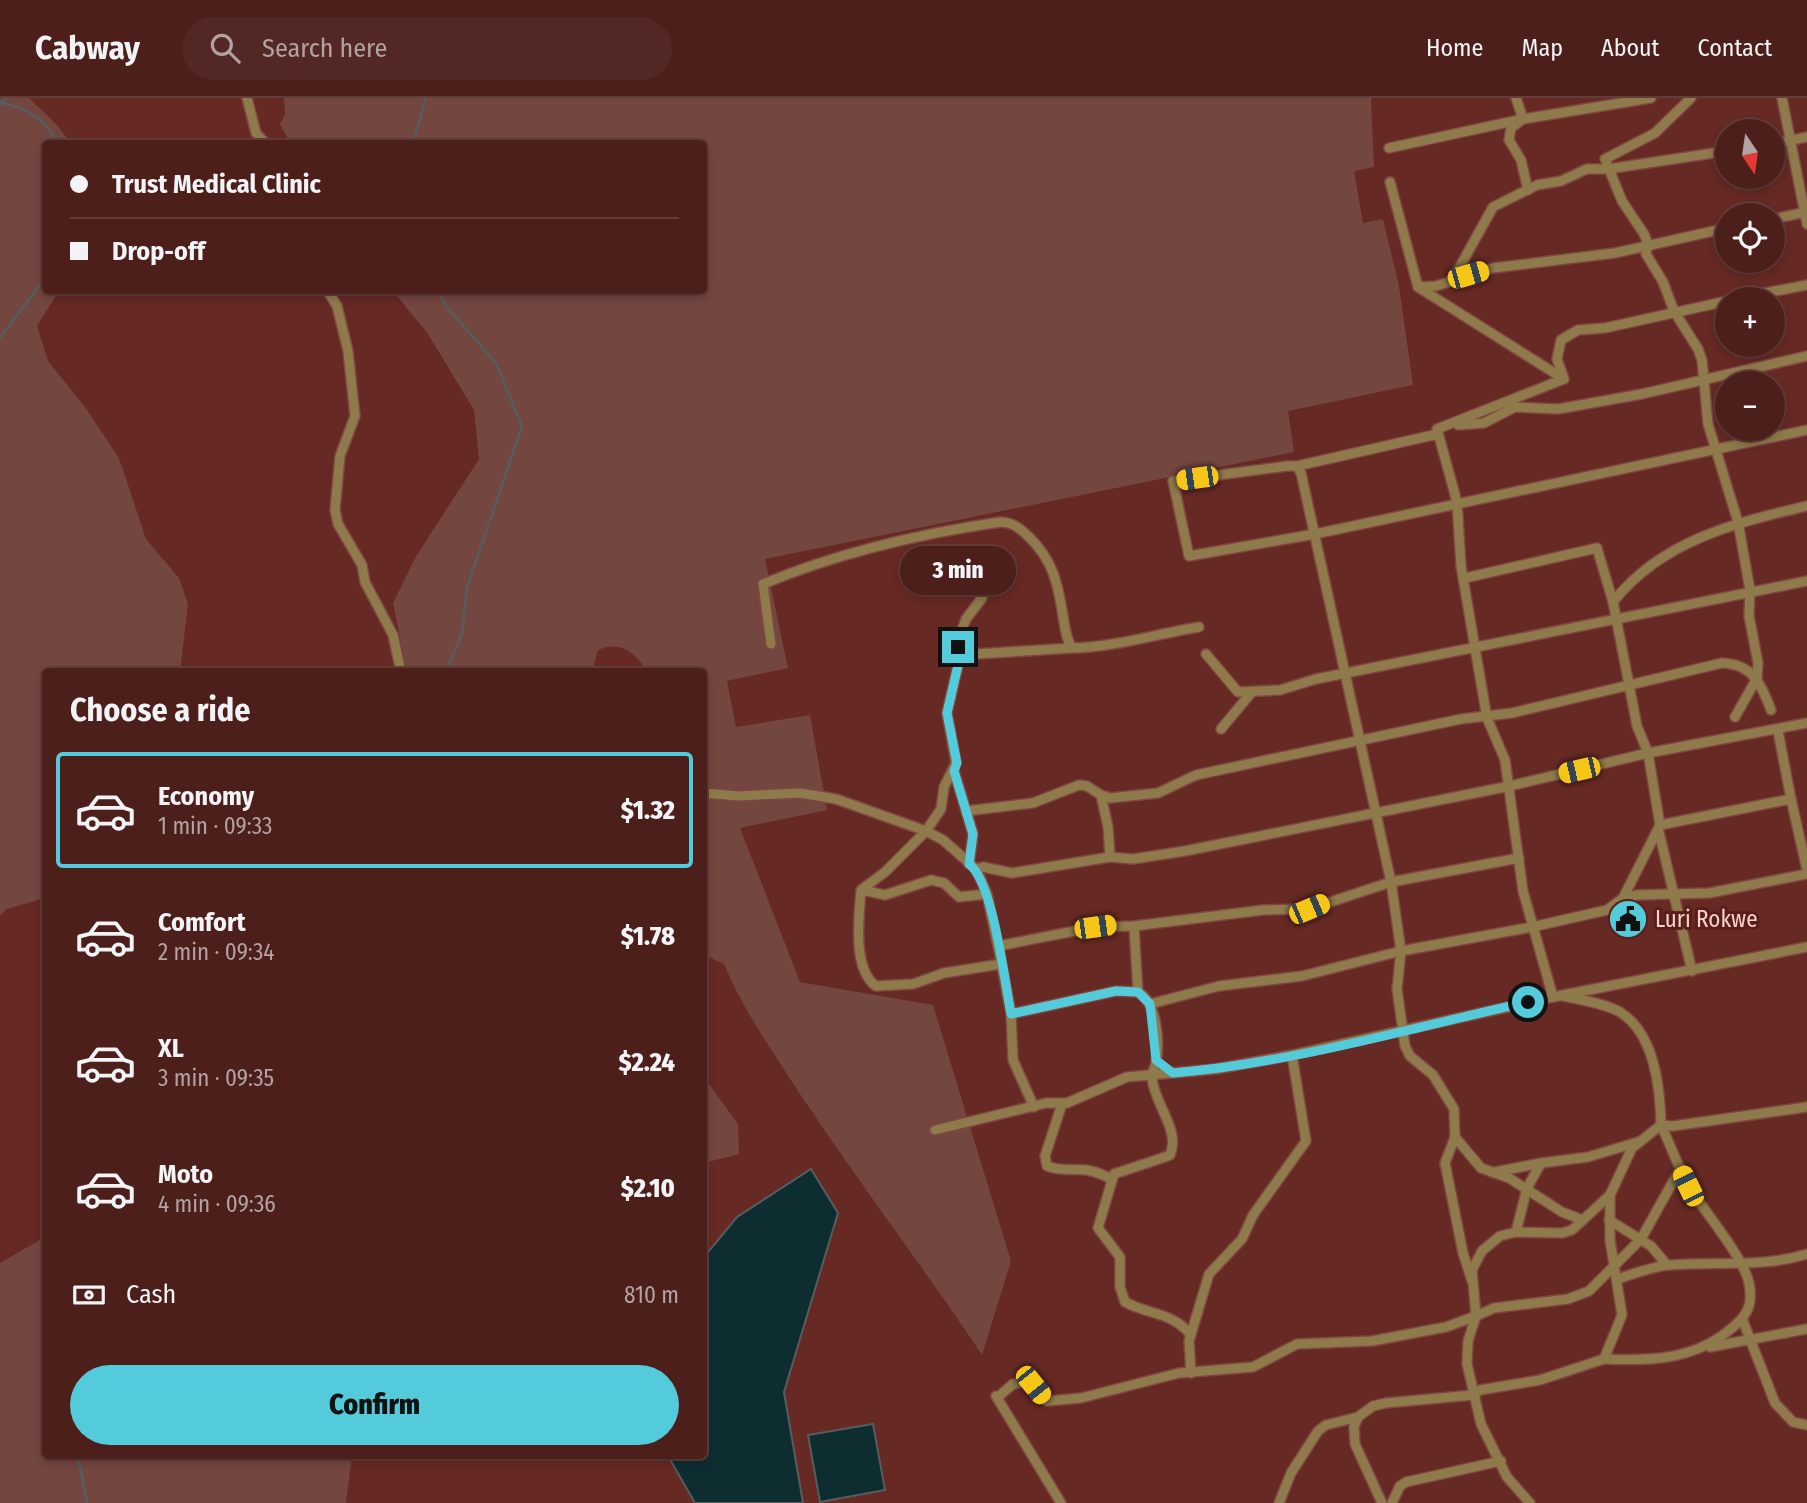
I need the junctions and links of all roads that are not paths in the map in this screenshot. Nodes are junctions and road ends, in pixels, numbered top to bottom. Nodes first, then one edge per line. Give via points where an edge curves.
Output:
1 (247, 98) edge
2 (1516, 98) edge
3 (1651, 98) edge
4 (1691, 98) edge
5 (1782, 98) edge
6 (1522, 119) junction
7 (1807, 137) edge
8 (262, 140) edge
9 (1792, 141) junction
10 (1785, 142) edge
11 (1389, 148) dead end
12 (1715, 153) edge
13 (1608, 169) junction
14 (1390, 182) dead end
15 (1528, 190) junction
16 (1806, 212) edge
17 (1785, 216) edge
18 (1807, 224) edge
19 (1715, 230) edge
20 (1648, 244) junction
21 (1453, 279) junction
22 (1807, 285) edge
23 (1418, 287) junction
24 (1785, 289) edge
25 (330, 294) edge
26 (1715, 303) edge
27 (1674, 311) junction
28 (1807, 356) edge
29 (1564, 379) junction
30 (1703, 381) junction
31 (1807, 429) edge
32 (1438, 432) junction
33 (1715, 448) junction
34 (1297, 467) junction
35 (1457, 502) junction
36 (1807, 506) edge
37 (1738, 522) junction
38 (1315, 534) junction
39 (1465, 578) junction
40 (1807, 581) edge
41 (1750, 590) junction
42 (982, 598) dead end
43 (1613, 602) junction
44 (1615, 618) junction
45 (1199, 627) dead end
46 (771, 644) dead end
47 (1476, 646) junction
48 (1072, 648) junction
49 (1206, 654) dead end
50 (960, 655) junction
51 (400, 668) edge
52 (1344, 675) junction
53 (1757, 678) junction
54 (1627, 686) junction
55 (1251, 693) junction
56 (1771, 710) dead end
57 (1735, 717) dead end
58 (1487, 718) junction
59 (1807, 723) edge
60 (1221, 729) dead end
61 (1778, 731) junction
62 (1360, 743) junction
63 (1648, 753) junction
64 (954, 771) junction
65 (1510, 786) junction
66 (707, 793) edge
67 (1101, 795) junction
68 (1791, 799) junction
69 (965, 811) junction
70 (1376, 811) junction
71 (1660, 829) junction
72 (926, 831) junction
73 (1110, 857) junction
74 (1519, 858) junction
75 (973, 866) junction
76 (1807, 872) edge
77 (1391, 881) junction
78 (861, 890) junction
79 (987, 894) junction
80 (1673, 894) junction
81 (1623, 898) junction
82 (1134, 926) junction
83 (1532, 927) junction
84 (998, 946) junction
85 (1807, 947) edge
86 (1401, 951) junction
87 (1002, 964) junction
88 (1692, 971) junction
89 (1138, 992) junction
90 (1558, 996) junction
91 (1150, 1004) junction
92 (1011, 1014) junction
93 (1405, 1030) junction
94 (1292, 1055) junction
95 (1156, 1060) junction
96 (1173, 1073) junction
97 (1152, 1075) junction
98 (1062, 1104) junction
99 (1034, 1107) junction
100 (1807, 1107) edge
101 (1661, 1125) junction
102 (935, 1130) dead end
103 (1455, 1137) junction
104 (1639, 1142) junction
105 (1541, 1163) junction
106 (1680, 1169) junction
107 (1494, 1172) junction
108 (1111, 1179) junction
109 (1527, 1188) junction
110 (1609, 1195) junction
111 (1583, 1220) junction
112 (1609, 1220) junction
113 (1516, 1232) junction
114 (1641, 1238) junction
115 (1807, 1254) edge
116 (1738, 1262) junction
117 (1667, 1265) junction
118 (1613, 1266) junction
119 (1617, 1279) junction
120 (1472, 1281) junction
121 (1476, 1316) junction
122 (1742, 1321) junction
123 (1807, 1329) edge
124 (1190, 1334) junction
125 (1749, 1338) junction
126 (1704, 1348) junction
127 (1604, 1359) junction
128 (1191, 1373) junction
129 (1473, 1395) junction
130 (1358, 1417) junction
131 (1807, 1424) edge
132 (1501, 1461) junction
133 (1060, 1503) edge
134 (1279, 1503) edge
135 (1382, 1503) edge
136 (1392, 1503) edge
137 (1530, 1503) edge

1 - 8 street via 256,133
2 - 6 street
3 - 6 street
4 - 13 street via 1655,133 1605,159
5 - 9 street
6 - 11 street
6 - 15 street via 1511,128 1509,140 1521,160
7 - 9 street
9 - 10 street
9 - 16 street
12 - 13 street
13 - 15 street via 1587,169
13 - 20 street
14 - 23 street
15 - 21 street via 1493,207
16 - 17 street
16 - 18 street
19 - 20 street
20 - 21 street via 1615,253 1493,268
20 - 27 street via 1646,254
21 - 23 street
22 - 24 street
23 - 29 street
25 - 51 street via 348,351 355,416 340,456 335,510 393,635
26 - 27 street
27 - 29 street via 1578,330 1561,340 1558,359
27 - 30 street via 1698,349
28 - 30 street
29 - 32 street
30 - 32 street via 1558,409 1515,407 1484,423
30 - 33 street
31 - 33 street
32 - 34 street
32 - 35 street
33 - 35 street
33 - 37 street
34 - 38 street
34 - 38 street via 1173,481 1189,556
35 - 38 street
35 - 39 street
36 - 37 street
37 - 41 street
37 - 43 street via 1666,554
38 - 52 street
39 - 43 street via 1597,548
39 - 47 street
40 - 41 street
41 - 44 street
41 - 53 street
42 - 50 street via 961,629
43 - 44 street
44 - 47 street
44 - 54 street
45 - 48 street via 1109,647
46 - 48 street via 763,584 905,538 1010,522 1051,564
47 - 52 street
47 - 58 street
48 - 50 street
49 - 55 street via 1234,689
50 - 64 street via 948,702 957,763
52 - 55 street
52 - 62 street
53 - 54 street via 1744,668 1722,663
53 - 56 street
53 - 57 street
54 - 58 street
54 - 63 street
55 - 60 street
58 - 62 street via 1461,719
58 - 65 street
59 - 61 street
61 - 63 street
61 - 68 street
62 - 67 street via 1196,775 1158,793
62 - 70 street
63 - 65 street
63 - 71 street
64 - 69 street
64 - 72 street via 944,788 941,808
65 - 70 street
65 - 74 street
66 - 72 street via 821,795
67 - 69 street via 1079,785 1033,803
67 - 73 street
68 - 71 street
68 - 76 street
69 - 75 street via 973,834
70 - 73 street via 1185,851 1133,859
70 - 77 street
71 - 80 street
71 - 81 street
72 - 75 street
72 - 78 street
73 - 75 street via 1012,873
74 - 77 street
74 - 83 street
75 - 79 street
76 - 80 street via 1724,891
77 - 82 street via 1309,909
77 - 86 street
78 - 79 street via 885,895 931,880 944,883 959,897
78 - 87 street via 857,937 873,985 913,984 937,974
79 - 84 street
80 - 81 street
80 - 88 street
81 - 83 street via 1607,910
82 - 84 street via 1095,927
82 - 89 street
83 - 86 street
83 - 90 street
84 - 87 street
85 - 88 street
86 - 91 street via 1303,976 1219,986
86 - 93 street via 1397,989
87 - 92 street
88 - 90 street
89 - 91 street
89 - 92 street via 1116,991
90 - 93 street
90 - 101 street via 1618,1011 1644,1038 1660,1095
91 - 95 street
92 - 99 street via 1013,1060
93 - 94 street
93 - 103 street via 1410,1056 1433,1074 1454,1109
94 - 96 street
94 - 124 street via 1306,1141 1242,1239 1209,1275
95 - 96 street
95 - 97 street
96 - 97 street
97 - 98 street via 1127,1077
97 - 108 street via 1155,1095 1173,1136 1172,1151 1121,1170
98 - 99 street
98 - 108 street via 1045,1156 1047,1166 1082,1167
99 - 102 street
100 - 101 street
101 - 104 street
101 - 106 street
103 - 107 street via 1476,1163
103 - 120 street via 1448,1149 1446,1175
104 - 105 street via 1588,1157
104 - 110 street
105 - 107 street
105 - 109 street
106 - 114 street
106 - 116 street
107 - 109 street
108 - 124 street via 1098,1228 1120,1257 1123,1300 1138,1309 1170,1316
109 - 111 street
109 - 113 street
110 - 111 street
110 - 112 street
111 - 113 street via 1562,1233
112 - 114 street
112 - 118 street
113 - 120 street via 1500,1236 1482,1251
114 - 117 street
114 - 118 street
115 - 116 street via 1758,1265
116 - 117 street
116 - 122 street via 1750,1285 1749,1309
117 - 119 street
118 - 119 street
118 - 121 street via 1580,1296 1515,1304
119 - 127 street via 1622,1315
120 - 121 street
121 - 128 street via 1393,1338 1297,1344 1253,1367
121 - 129 street via 1467,1364
122 - 125 street
122 - 126 street
123 - 125 street
124 - 128 street
125 - 126 street
125 - 131 street via 1775,1403 1793,1422
126 - 127 street via 1664,1357
127 - 129 street
128 - 133 street via 1051,1402 1027,1381 1013,1384 997,1396
129 - 130 street via 1386,1403
129 - 132 street via 1481,1424
130 - 134 street via 1318,1431 1291,1473
130 - 135 street via 1356,1444
132 - 136 street via 1406,1482
132 - 137 street via 1507,1477

